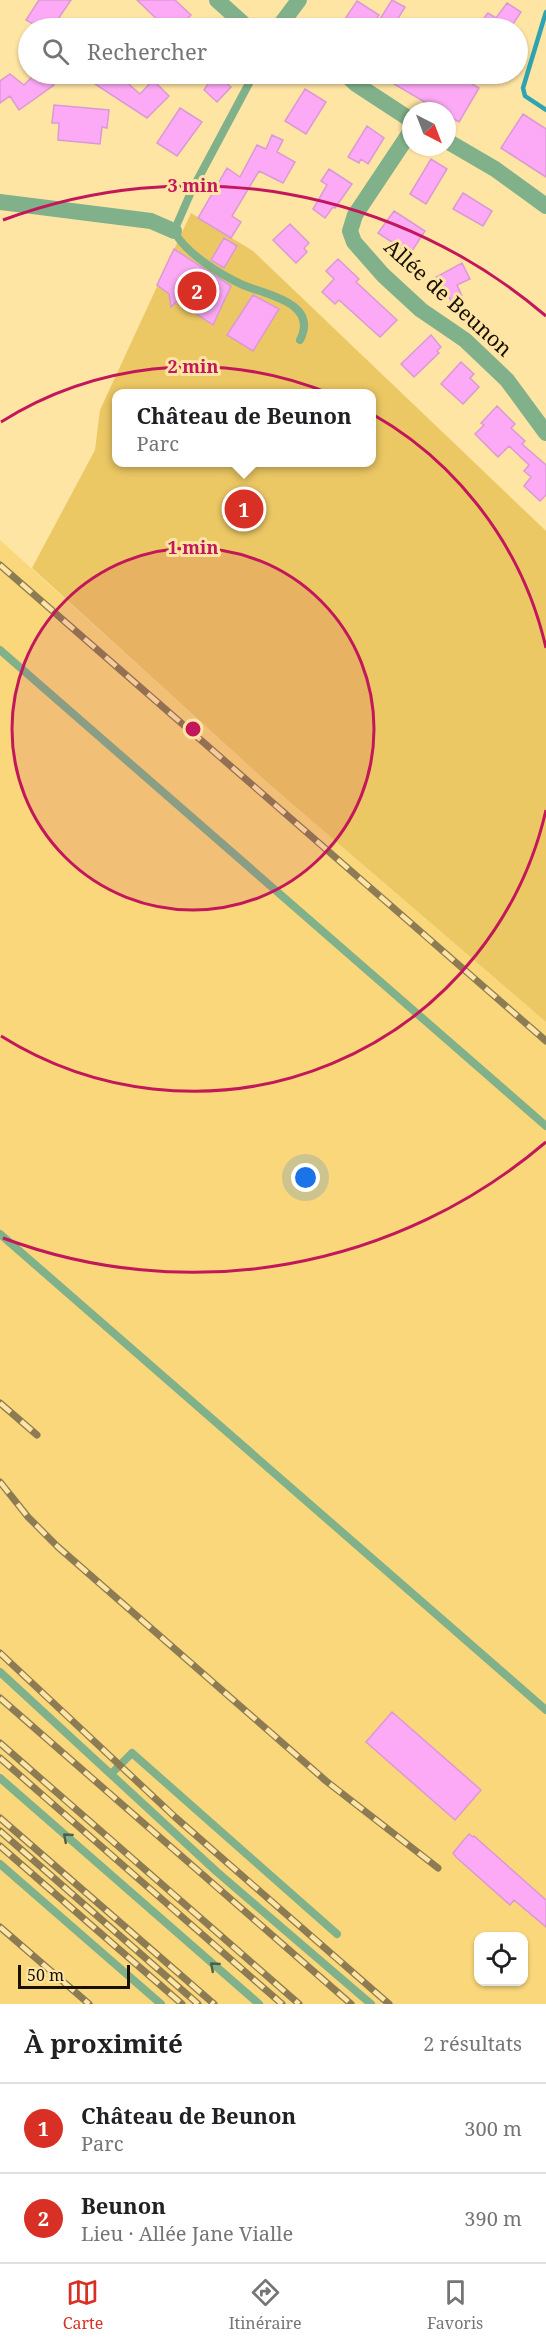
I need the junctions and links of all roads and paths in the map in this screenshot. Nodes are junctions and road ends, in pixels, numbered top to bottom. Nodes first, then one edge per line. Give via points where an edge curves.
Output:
1 (217, 0) edge
2 (299, 0) edge
3 (237, 18) edge
4 (287, 18) edge
5 (249, 84) edge
6 (356, 84) edge
7 (402, 114) edge
8 (402, 144) edge
9 (456, 146) edge
10 (0, 201) edge
11 (546, 206) edge
12 (174, 231) junction
13 (300, 340) dead end
14 (546, 433) edge
15 (0, 650) edge
16 (546, 1126) edge
17 (0, 1234) edge
18 (0, 1672) edge
19 (546, 1710) edge
20 (111, 1774) junction
21 (0, 1778) edge
22 (0, 1864) edge
23 (337, 1934) dead end
24 (161, 2004) edge
25 (259, 2004) edge
26 (371, 2004) edge

1 - 3 street
2 - 4 street
5 - 12 lane
6 - 7 street
8 - 14 street, Allée de Beunon via 355,215 350,231 354,242 421,310 465,340 507,380
9 - 11 street
10 - 12 street via 151,221
12 - 13 lane via 196,257 297,309 305,321
15 - 16 lane
17 - 19 lane
18 - 20 lane
20 - 23 lane via 132,1753
20 - 26 lane via 217,1872
25 -> 21 lane
22 - 24 lane

